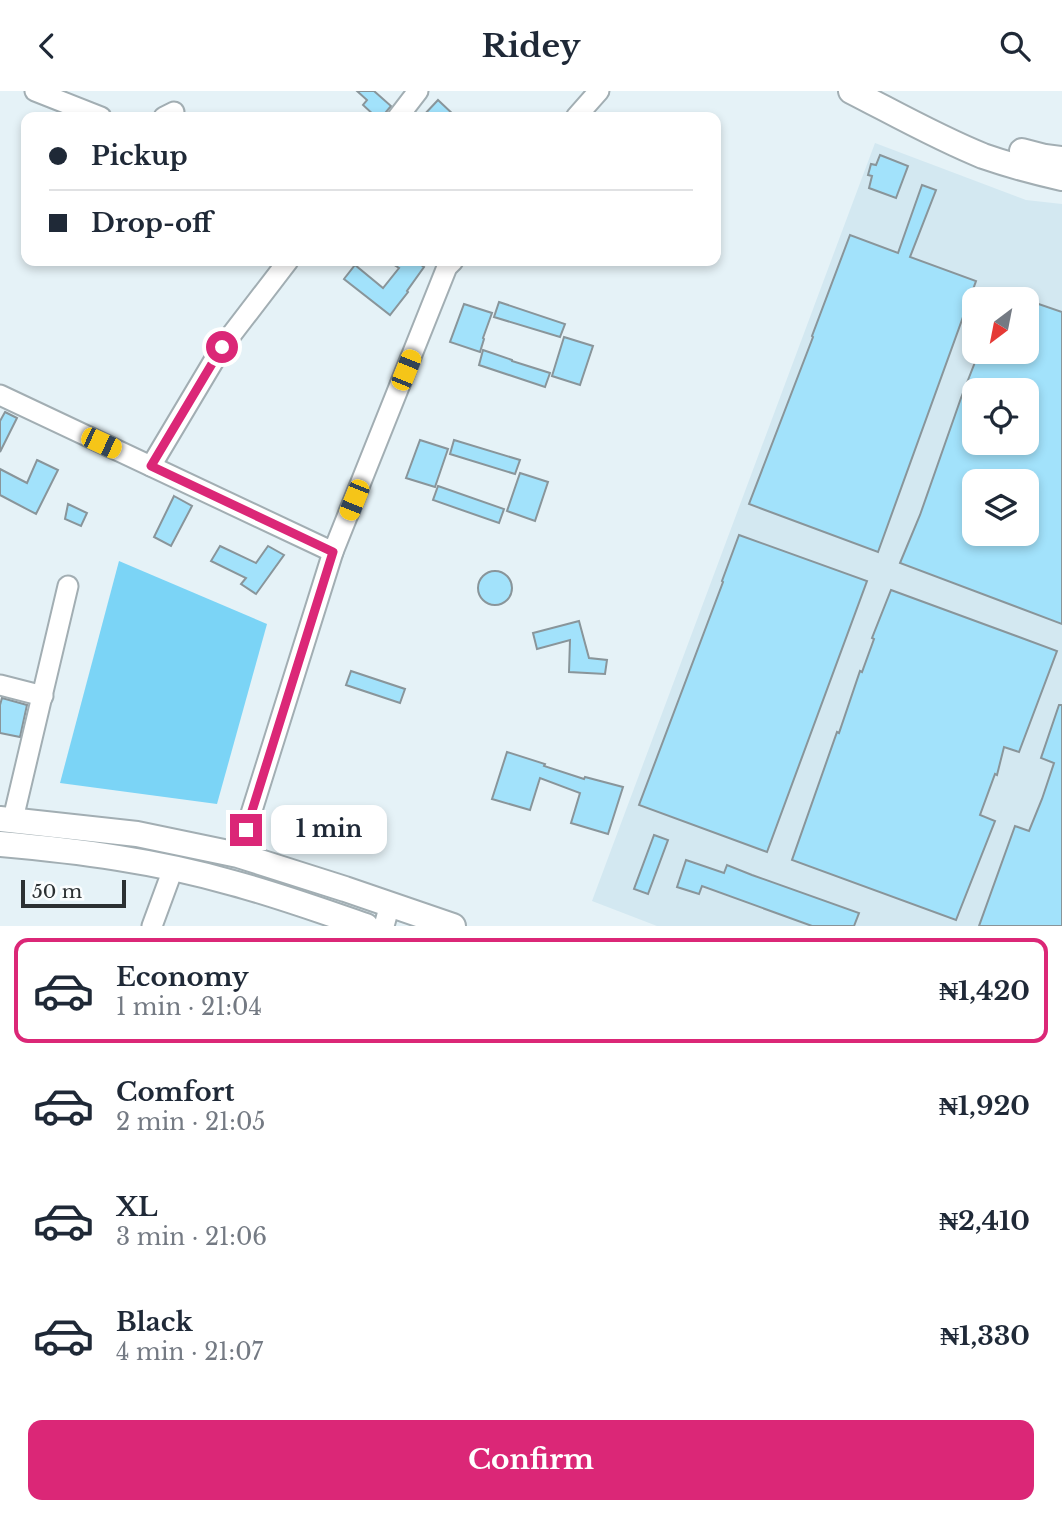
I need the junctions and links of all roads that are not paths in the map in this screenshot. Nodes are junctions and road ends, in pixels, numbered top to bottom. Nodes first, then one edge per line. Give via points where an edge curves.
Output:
1 (35, 91) edge
2 (418, 91) edge
3 (599, 91) edge
4 (851, 91) edge
5 (882, 91) edge
6 (88, 112) edge
7 (402, 112) edge
8 (580, 112) edge
9 (1062, 159) edge
10 (1062, 178) edge
11 (284, 266) edge
12 (448, 266) edge
13 (0, 395) edge
14 (151, 466) junction
15 (333, 552) junction
16 (68, 586) dead end
17 (0, 685) edge
18 (43, 696) junction
19 (6, 819) edge
20 (0, 844) edge
21 (238, 855) junction
22 (173, 869) junction
23 (387, 915) edge
24 (152, 926) edge
25 (366, 926) edge
26 (453, 926) edge

1 - 6 street
2 - 7 street
3 - 8 street
4 - 10 main road via 984,156
5 - 9 main road via 967,133
11 - 14 street via 222,347
12 - 15 street
13 - 14 street
14 - 15 street
15 - 21 street
16 - 18 street
17 - 18 street
18 - 19 street
19 - 21 main road via 136,834
20 - 22 main road via 130,859
21 - 23 main road
22 - 24 street
22 - 25 main road via 232,882
23 - 26 main road

